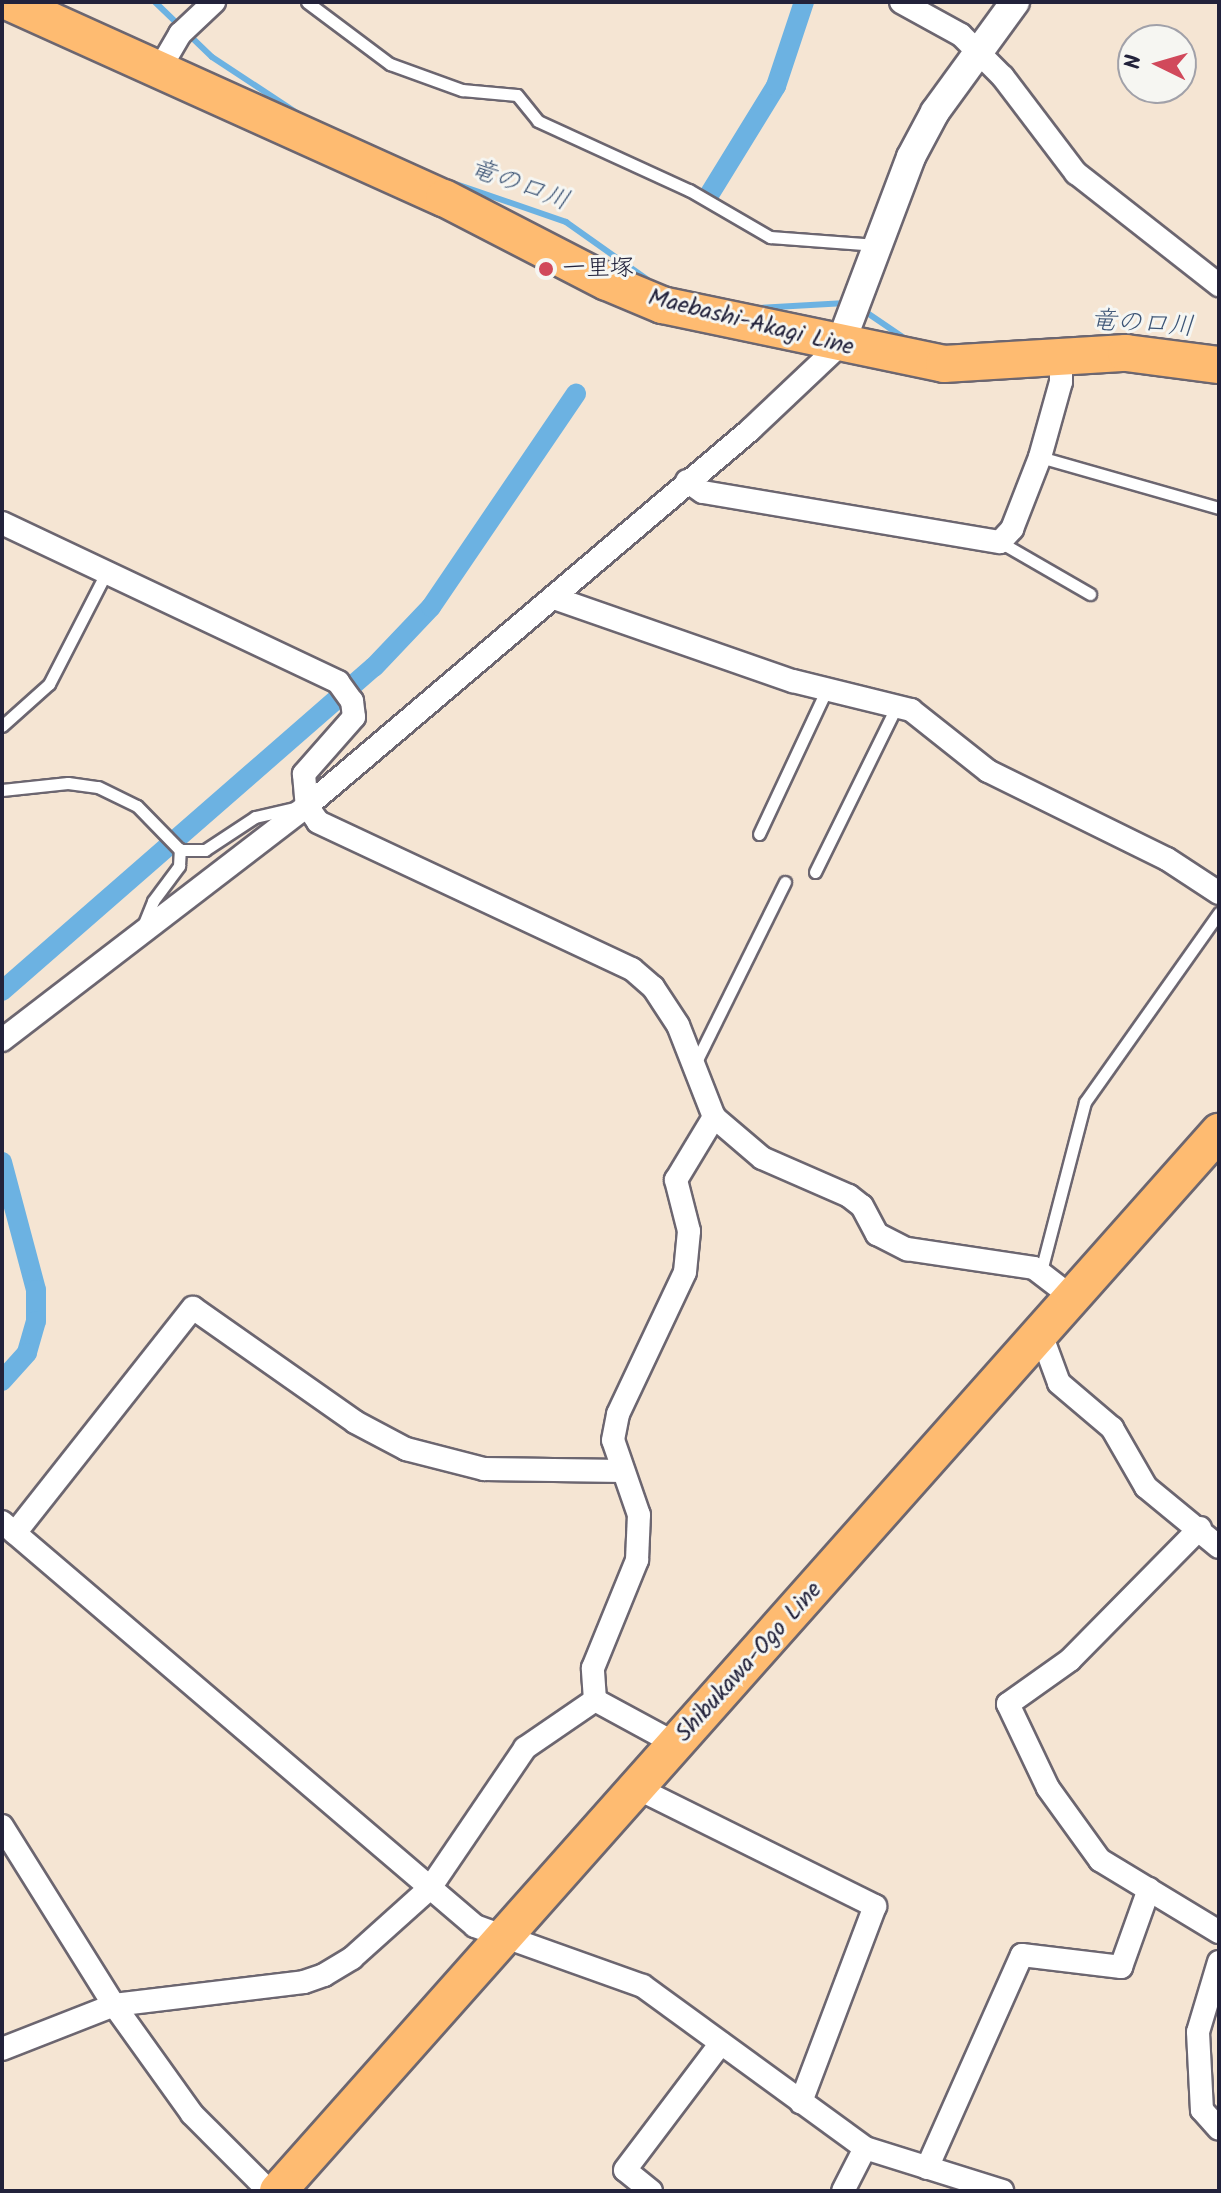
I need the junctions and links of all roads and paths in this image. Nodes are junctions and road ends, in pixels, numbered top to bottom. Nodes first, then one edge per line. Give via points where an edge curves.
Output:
1 (9, 2) edge
2 (214, 2) edge
3 (307, 2) edge
4 (901, 2) edge
5 (1015, 2) edge
6 (978, 51) junction
7 (159, 70) junction
8 (878, 245) junction
9 (1219, 285) edge
10 (840, 345) junction
11 (1061, 355) junction
12 (1219, 365) edge
13 (1040, 457) junction
14 (687, 481) junction
15 (1219, 508) edge
16 (2, 523) edge
17 (1000, 542) junction
18 (106, 573) junction
19 (1090, 594) dead end
20 (554, 598) junction
21 (826, 691) junction
22 (897, 705) junction
23 (2, 726) edge
24 (2, 790) edge
25 (307, 806) junction
26 (759, 834) dead end
27 (180, 849) junction
28 (815, 872) dead end
29 (785, 882) dead end
30 (1219, 893) edge
31 (1219, 913) edge
32 (141, 933) junction
33 (2, 1040) edge
34 (693, 1068) junction
35 (714, 1117) junction
36 (1219, 1132) edge
37 (1041, 1271) junction
38 (1073, 1298) junction
39 (1041, 1334) junction
40 (623, 1471) junction
41 (8, 1528) edge
42 (1200, 1528) junction
43 (1219, 1547) edge
44 (595, 1700) junction
45 (676, 1744) junction
46 (637, 1788) junction
47 (2, 1826) edge
48 (430, 1888) junction
49 (1149, 1889) junction
50 (1219, 1932) edge
51 (508, 1934) junction
52 (1219, 1962) edge
53 (114, 2005) junction
54 (721, 2043) junction
55 (2, 2049) edge
56 (801, 2102) junction
57 (1219, 2129) edge
58 (865, 2148) junction
59 (927, 2168) junction
60 (284, 2188) edge
61 (651, 2191) edge
62 (843, 2191) edge
63 (1002, 2191) edge

1 - 7 main road, Maebashi-Akagi Line
2 - 7 street via 180,34
3 - 8 lane via 390,64 462,90 517,95 538,121 689,190 770,237
4 - 6 street via 930,14
5 - 6 street
6 - 8 street via 911,157
6 - 9 street via 1076,173
7 - 10 main road, Maebashi-Akagi Line via 444,198 635,294 692,313
8 - 10 street
10 - 11 main road, Maebashi-Akagi Line via 944,364
10 - 14 street
11 - 12 main road, Maebashi-Akagi Line via 1126,353
11 - 13 street via 1061,382
13 - 15 lane
13 - 17 street via 1012,529
14 - 17 street via 703,492
14 - 20 street
16 - 18 street
17 - 19 lane
18 - 23 lane via 49,684
18 - 25 street via 338,682 352,701 354,717 304,774
20 - 21 street
20 - 25 street
21 - 22 street
21 - 26 lane
22 - 28 lane
22 - 30 street via 911,710 988,771 1167,859
24 - 27 lane via 68,783 98,787 137,806
25 - 27 lane via 255,817 205,850
25 - 32 street
25 - 34 street via 318,822 632,969 664,1000
27 - 32 lane via 179,866 153,901
29 - 34 lane
31 - 37 lane via 1085,1102
32 - 33 street
34 - 35 street
35 - 37 street via 762,1158 849,1196 862,1206 877,1234 907,1249
35 - 40 street via 676,1180 689,1231 685,1272 618,1414 613,1440
36 - 38 main road, Shibukawa-Ogo Line
37 - 38 street
38 - 39 main road, Shibukawa-Ogo Line
39 - 42 street via 1059,1383 1112,1428 1146,1487
39 - 45 main road, Shibukawa-Ogo Line
40 - 41 street via 484,1469 406,1449 355,1422 193,1308
40 - 44 street via 639,1515 637,1560 593,1668
41 - 48 street
42 - 43 street
42 - 49 street via 1070,1660 1008,1704 1048,1788 1100,1860
44 - 45 street
44 - 48 street via 525,1748
45 - 46 main road, Shibukawa-Ogo Line
46 - 51 main road, Shibukawa-Ogo Line
46 - 56 street via 875,1906
47 - 53 street
48 - 51 street via 475,1926
48 - 53 street via 352,1958 324,1975 304,1982
49 - 50 street
49 - 59 street via 1121,1967 1022,1955
51 - 54 street via 643,1986
51 - 60 main road, Shibukawa-Ogo Line
52 - 57 street via 1198,2032 1202,2110
53 - 55 street
53 - 60 street via 192,2114
54 - 56 street
54 - 61 street via 625,2170
56 - 58 street
58 - 59 street
58 - 62 street
59 - 63 street

